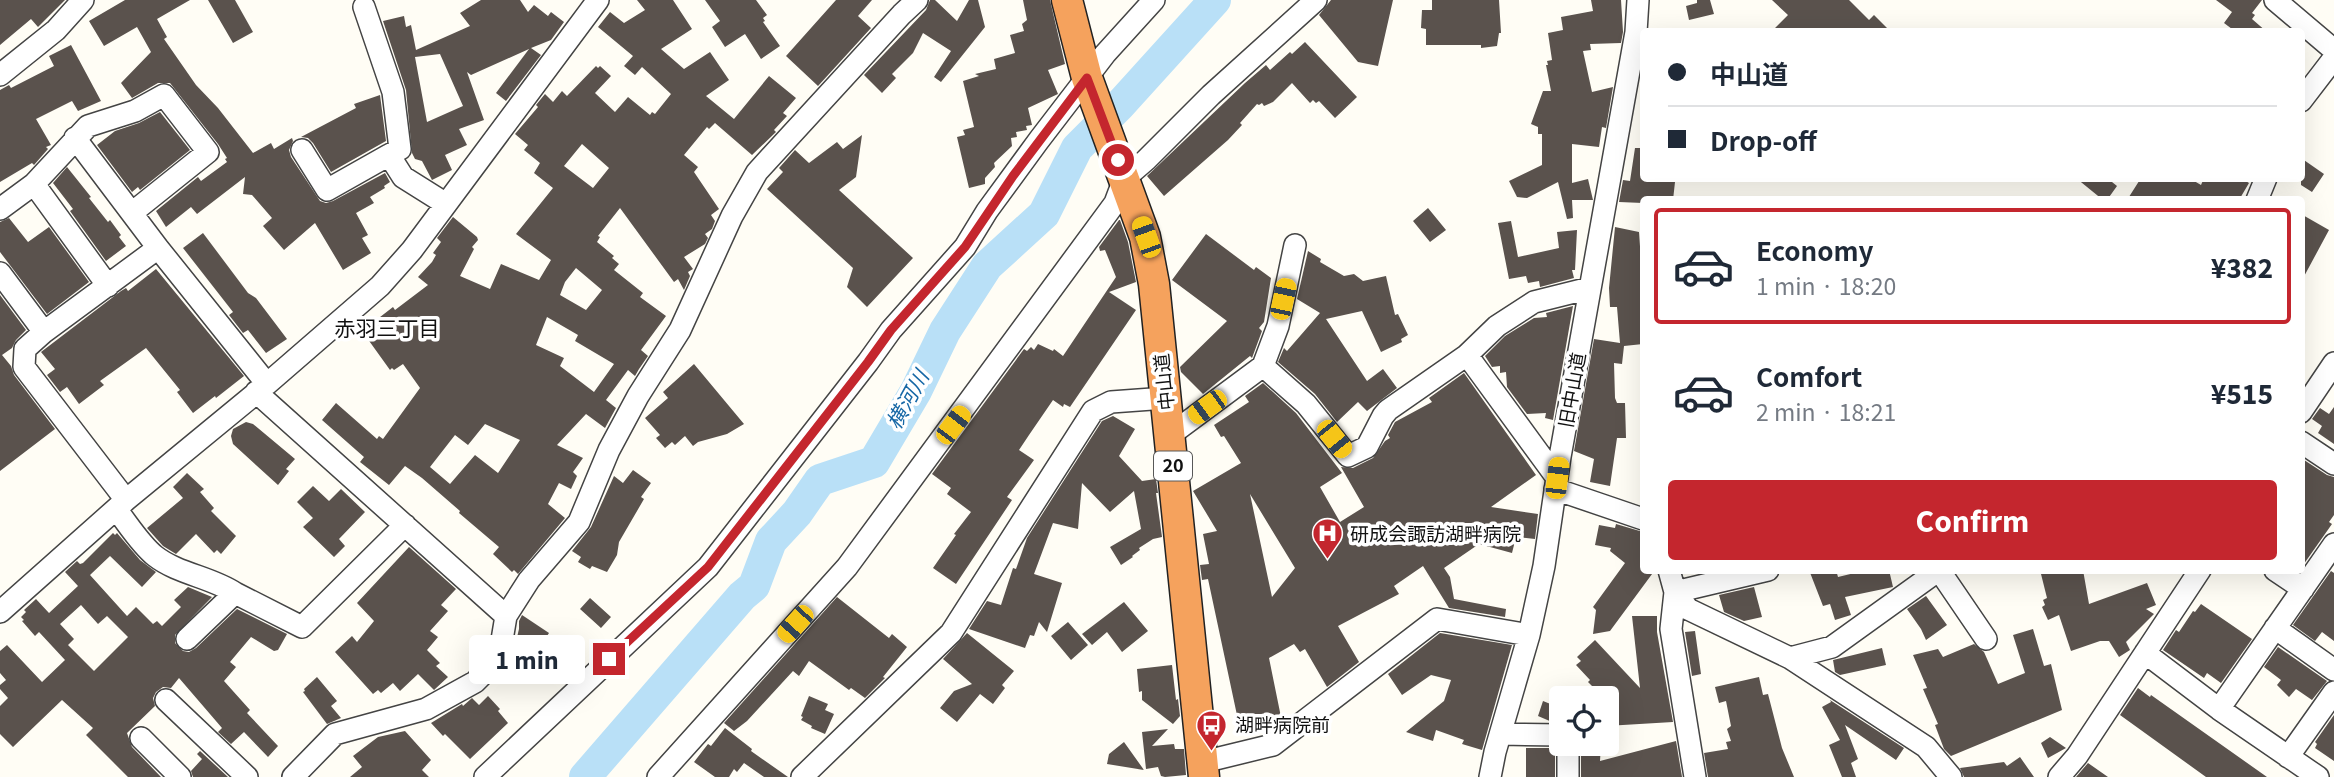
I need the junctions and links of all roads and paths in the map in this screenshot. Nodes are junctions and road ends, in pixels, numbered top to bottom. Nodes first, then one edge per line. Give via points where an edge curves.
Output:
1 (83, 0) edge
2 (598, 0) edge
3 (917, 0) edge
4 (1067, 0) edge
5 (1154, 0) edge
6 (1316, 0) edge
7 (1638, 0) edge
8 (2275, 0) edge
9 (364, 7) dead end
10 (2334, 50) edge
11 (2334, 58) edge
12 (0, 75) edge
13 (1089, 81) junction
14 (2305, 96) edge
15 (75, 138) junction
16 (302, 150) dead end
17 (389, 155) junction
18 (1121, 170) junction
19 (34, 184) junction
20 (446, 204) junction
21 (0, 209) edge
22 (133, 212) junction
23 (1295, 245) dead end
24 (158, 248) junction
25 (0, 273) edge
26 (108, 286) junction
27 (1590, 288) junction
28 (44, 332) junction
29 (1466, 355) junction
30 (2334, 363) edge
31 (1263, 366) junction
32 (261, 388) junction
33 (1166, 398) junction
34 (2305, 406) edge
35 (1170, 435) junction
36 (2305, 445) edge
37 (2334, 464) edge
38 (1556, 484) junction
39 (121, 505) junction
40 (1640, 518) edge
41 (405, 526) junction
42 (2331, 554) edge
43 (1670, 574) edge
44 (1751, 574) edge
45 (1933, 574) edge
46 (1942, 574) edge
47 (2197, 574) edge
48 (2281, 574) edge
49 (2303, 589) junction
50 (1675, 592) junction
51 (235, 593) junction
52 (0, 612) edge
53 (506, 616) junction
54 (2275, 628) junction
55 (1529, 635) junction
56 (187, 639) dead end
57 (1986, 639) dead end
58 (2145, 653) junction
59 (1790, 657) junction
60 (2334, 670) edge
61 (2334, 692) edge
62 (166, 700) dead end
63 (2219, 709) junction
64 (1501, 734) junction
65 (1549, 735) edge
66 (141, 738) dead end
67 (1568, 756) edge
68 (2288, 757) junction
69 (1203, 769) edge
70 (180, 777) edge
71 (247, 777) edge
72 (293, 777) edge
73 (485, 777) edge
74 (658, 777) edge
75 (802, 777) edge
76 (1490, 777) edge
77 (1568, 777) edge
78 (1695, 777) edge
79 (1951, 777) edge
80 (2059, 777) edge
81 (2318, 777) edge

1 - 12 street via 56,30
2 - 20 street
3 - 53 street via 757,172 680,330 609,450 579,522 529,580
4 - 13 highway, 中山道 / 20
5 - 13 street
6 - 18 street via 1146,160
7 - 27 street, 旧中山道
8 - 10 street
9 - 17 street via 393,92 400,149
11 - 14 street
13 - 18 highway, 中山道 / 20
13 - 73 street via 965,247 891,330 708,567
15 - 19 street
15 - 22 street
15 - 22 street via 88,126 135,111 164,95 208,152
16 - 17 street via 327,190
17 - 20 street via 403,177
18 - 33 highway, 中山道 / 20 via 1146,237
18 - 74 street via 1115,203 846,567
19 - 21 street
19 - 26 street
20 - 32 street via 380,286
22 - 24 street
23 - 31 street via 1278,326
24 - 26 street
24 - 32 street
25 - 28 street
26 - 28 street
27 - 29 street via 1534,302 1497,326
27 - 38 street, 旧中山道
28 - 39 street via 25,349 24,367
29 - 31 street via 1388,410 1367,447 1348,456 1307,404
29 - 38 street
30 - 34 street
31 - 35 street
32 - 39 street
32 - 41 street
33 - 35 highway, 中山道 / 20
33 - 75 street via 1111,402 1093,411 951,633
35 - 69 highway, 中山道 / 20
36 - 37 street
38 - 40 street
38 - 55 street, 旧中山道
39 - 51 street via 155,555
39 - 52 street
41 - 51 street via 302,627
41 - 53 street
42 - 49 street
43 - 50 street
44 - 50 street
45 - 59 street via 1832,647
46 - 57 street
47 - 58 street
48 - 49 street
49 - 54 street
50 - 59 street via 1688,609
50 - 78 street via 1671,629
51 - 56 street
53 - 72 street via 499,658 475,682 426,709 335,734
54 - 60 street
54 - 63 street
55 - 64 street, 旧中山道
55 - 69 street via 1437,619 1273,745
58 - 63 street
58 - 80 street
59 - 79 street via 1926,747
61 - 68 street
62 - 71 street
63 - 68 street
64 - 65 street
64 - 76 street, 旧中山道
66 - 70 street
67 - 77 street
68 - 81 street

